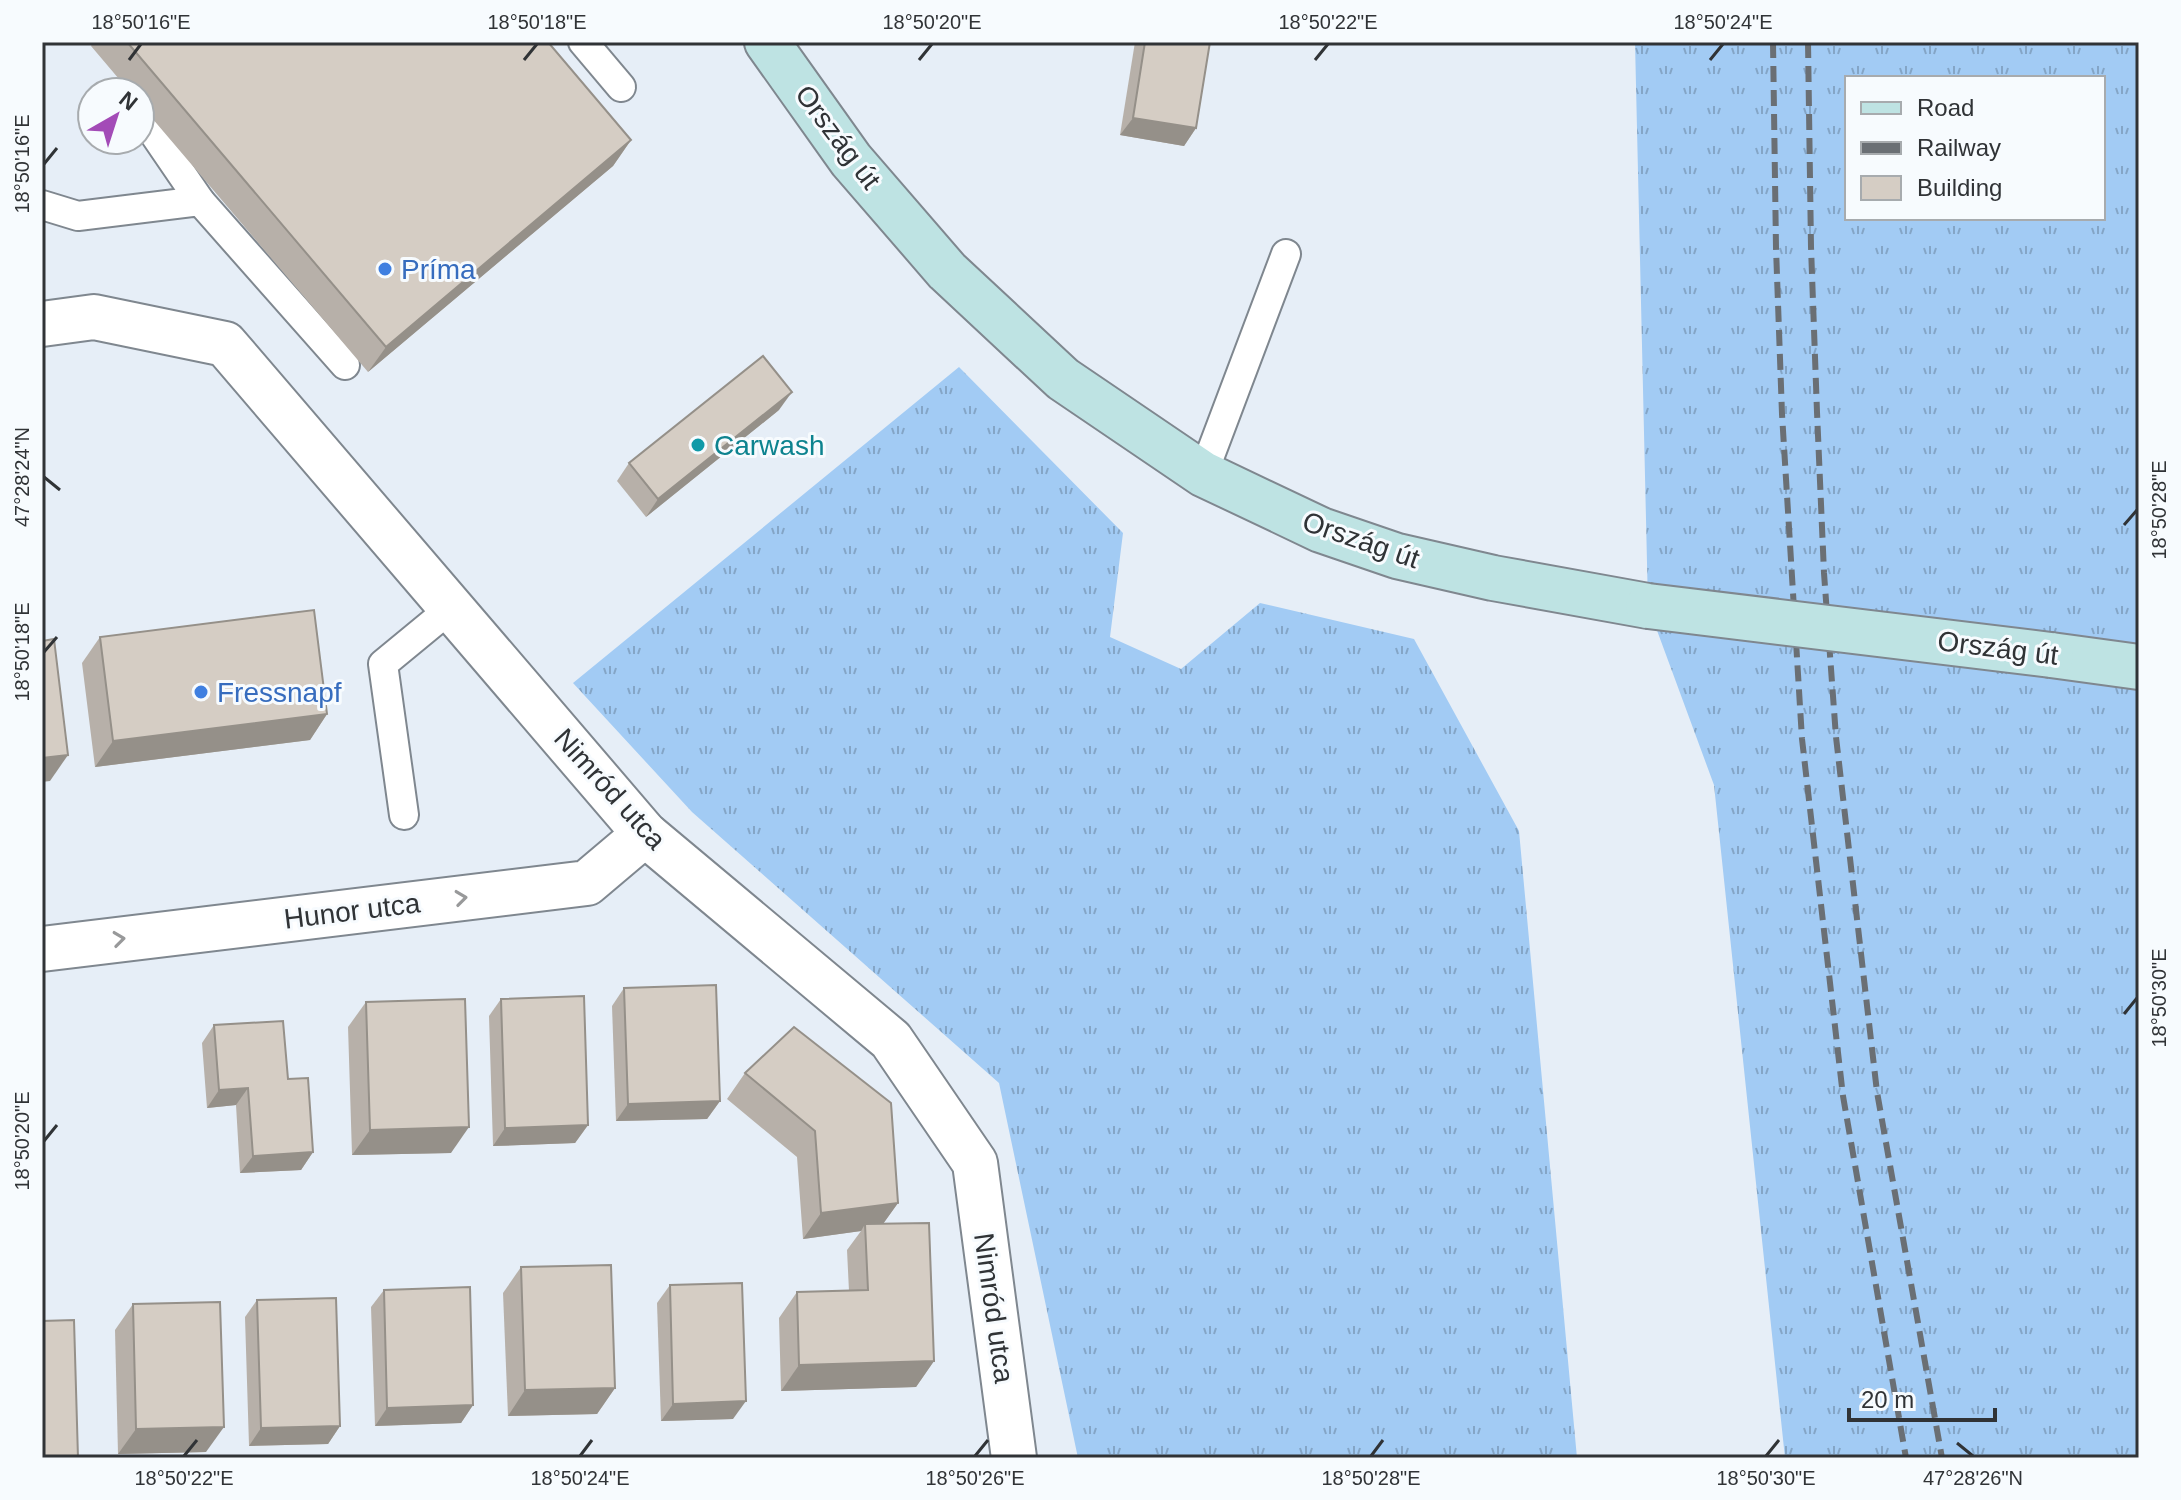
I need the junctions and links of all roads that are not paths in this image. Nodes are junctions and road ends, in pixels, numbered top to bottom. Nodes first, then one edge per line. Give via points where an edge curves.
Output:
1 (583, 42) edge
2 (767, 42) edge
3 (621, 87) dead end
4 (156, 137) edge
5 (200, 201) junction
6 (42, 205) edge
7 (1286, 254) dead end
8 (42, 324) edge
9 (345, 365) dead end
10 (1203, 474) junction
11 (451, 608) junction
12 (2139, 667) edge
13 (404, 815) dead end
14 (645, 834) junction
15 (42, 949) edge
16 (1014, 1458) edge

1 - 3 lane
2 - 10 main road, Ország út via 851,160 947,271 1063,379
4 - 5 lane
5 - 6 lane via 78,216
5 - 9 lane
7 - 10 lane
8 - 11 street, Nimród utca via 94,317 225,344
10 - 12 main road, Ország út, bridge via 1321,530 1397,556 1493,578 1648,606
11 - 13 lane via 383,664
11 - 14 street, Nimród utca
15 -> 14 street, Hunor utca via 587,883
14 - 16 street, Nimród utca via 891,1040 975,1163

